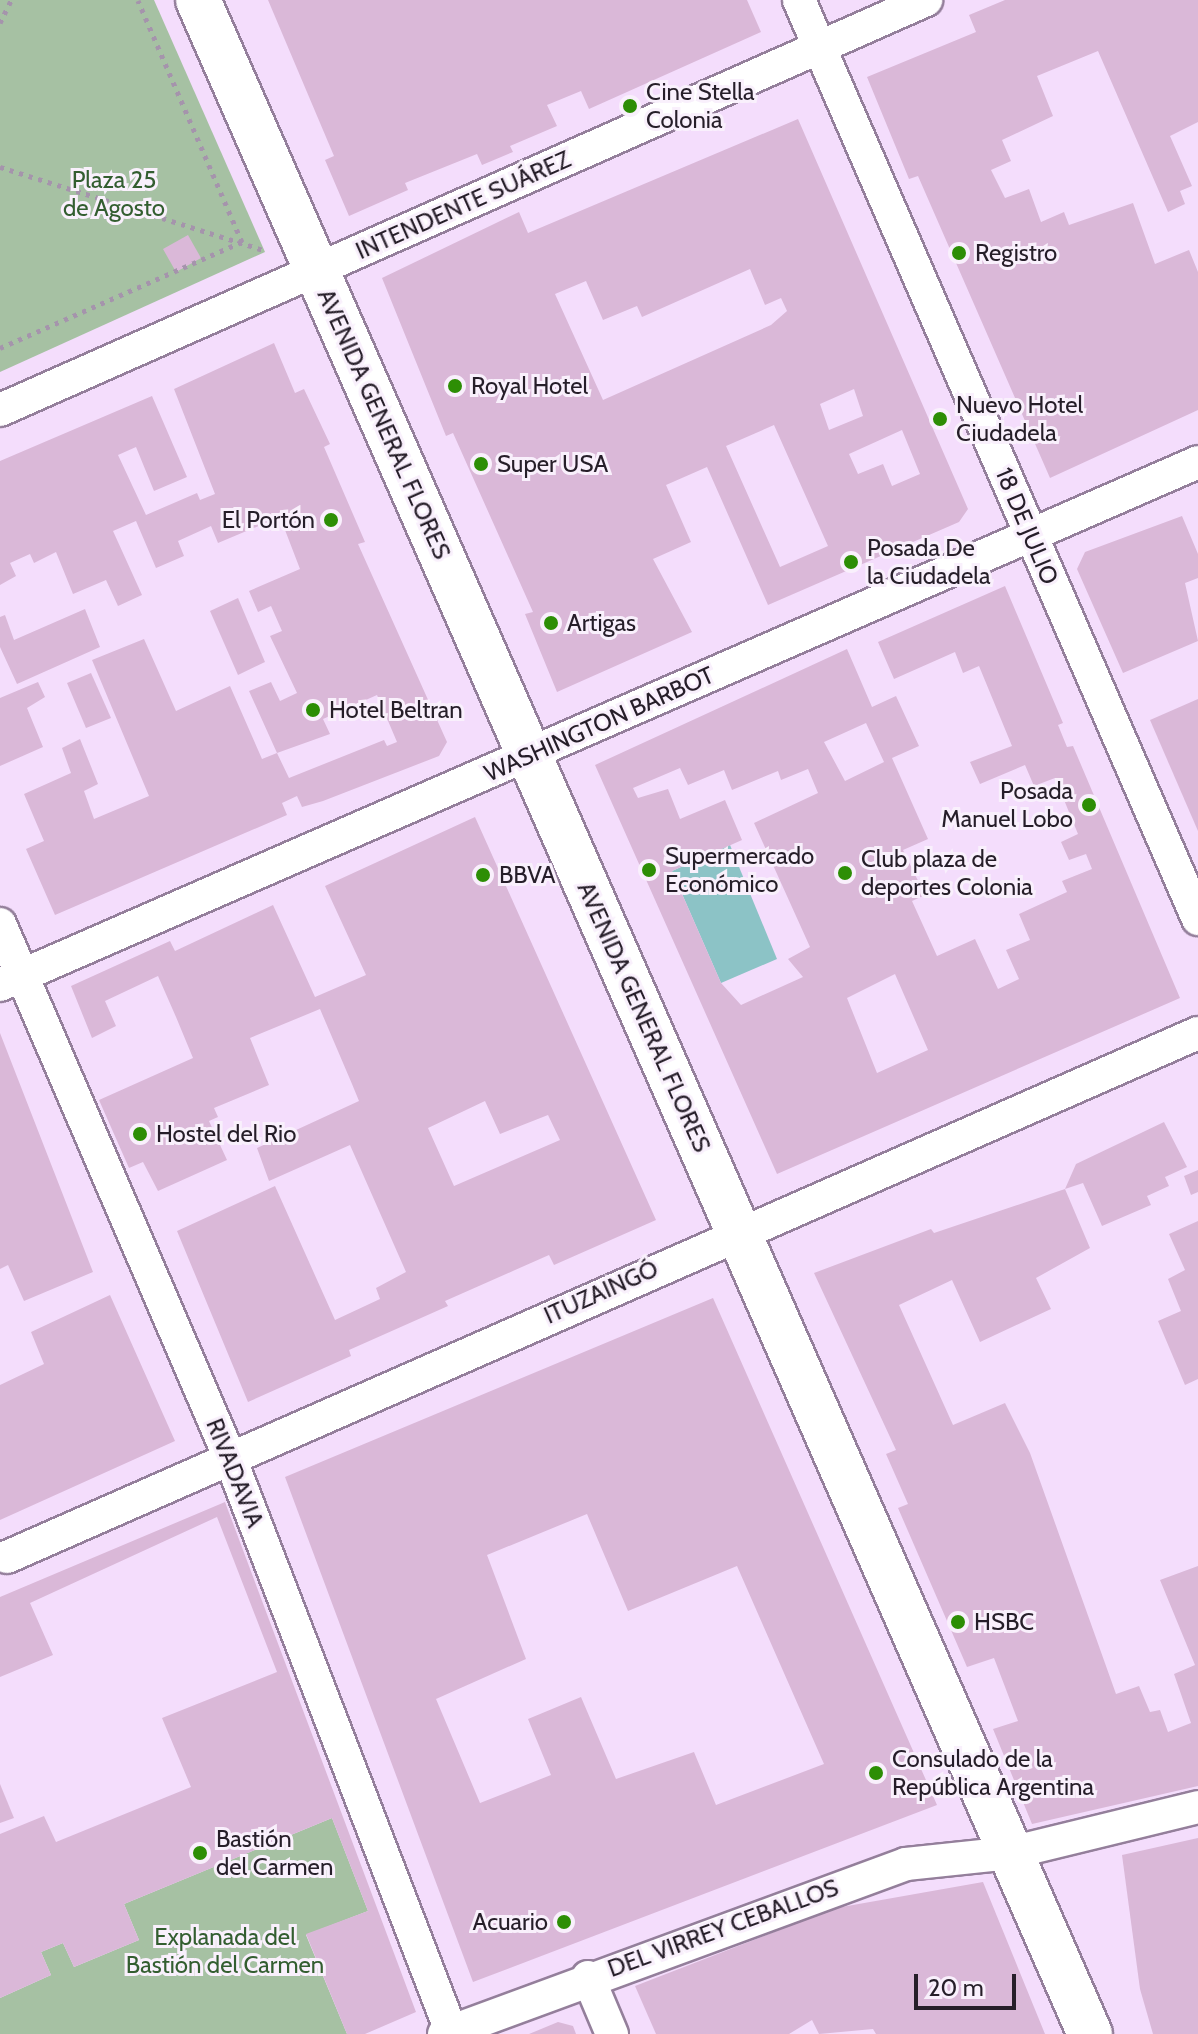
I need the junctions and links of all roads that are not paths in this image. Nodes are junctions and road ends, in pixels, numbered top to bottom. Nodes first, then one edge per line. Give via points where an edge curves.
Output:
1 (198, 0) edge
2 (799, 0) edge
3 (926, 0) edge
4 (819, 47) junction
5 (317, 271) junction
6 (0, 410) edge
7 (1198, 462) edge
8 (1031, 535) junction
9 (529, 755) junction
10 (1198, 919) edge
11 (0, 924) edge
12 (11, 980) edge
13 (1198, 1033) edge
14 (738, 1231) junction
15 (230, 1458) junction
16 (7, 1557) dead end
17 (1198, 1807) edge
18 (1010, 1853) junction
19 (588, 1977) junction
20 (447, 2032) edge
21 (612, 2034) edge
22 (1090, 2034) edge

1 - 5 street, AVENIDA GENERAL FLORES
2 - 4 street, 18 DE JULIO
3 - 4 street, INTENDENTE SUÁREZ
4 - 5 street, INTENDENTE SUÁREZ
4 - 8 street, 18 DE JULIO
5 - 6 street, INTENDENTE SUÁREZ
5 - 9 street, AVENIDA GENERAL FLORES
7 - 8 street, WASHINGTON BARBOT
8 - 9 street, WASHINGTON BARBOT
8 - 10 street, 18 DE JULIO
9 - 12 street, WASHINGTON BARBOT
9 - 14 street, AVENIDA GENERAL FLORES
11 - 12 street, RIVADAVIA
12 - 15 street, RIVADAVIA
13 - 14 street, ITUZAINGÓ
14 - 15 street, ITUZAINGÓ
14 - 18 street, AVENIDA GENERAL FLORES
15 - 16 street, ITUZAINGÓ
15 - 20 street, RIVADAVIA
17 - 18 street, DEL VIRREY CEBALLOS
18 - 19 street, DEL VIRREY CEBALLOS via 906,1864
18 - 22 street, AVENIDA GENERAL FLORES
19 - 20 street, DEL VIRREY CEBALLOS
19 - 21 street

